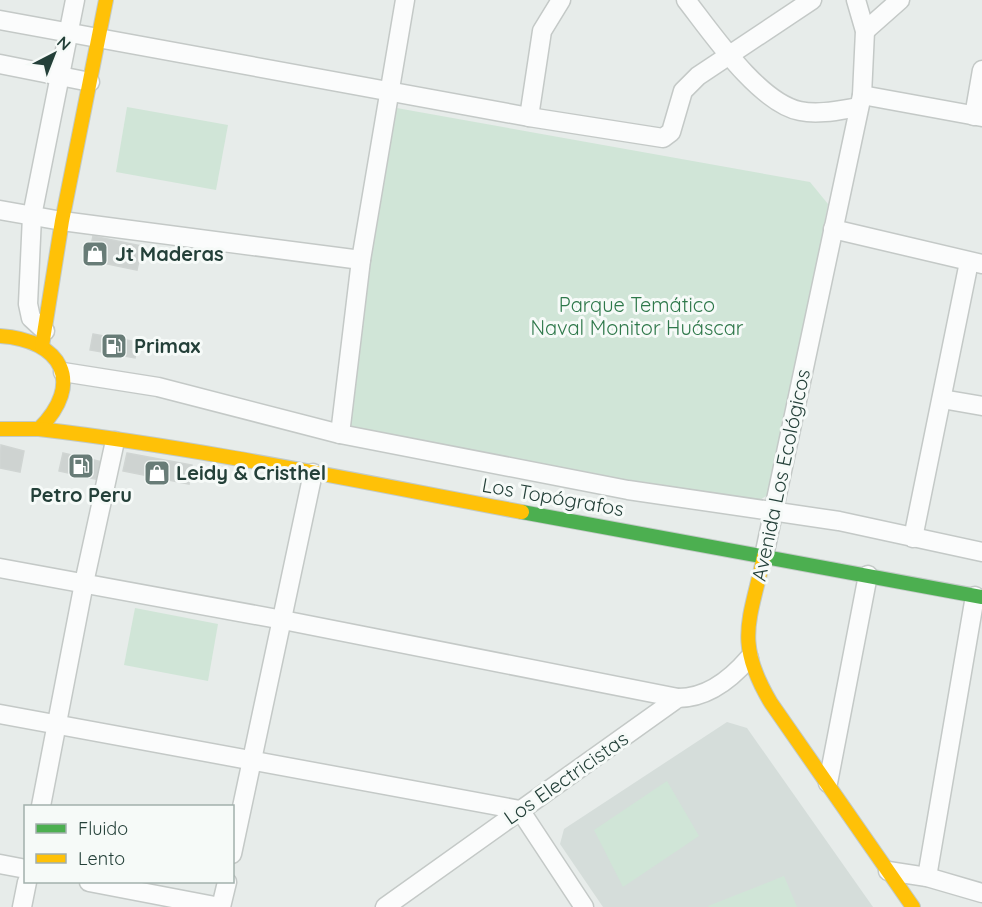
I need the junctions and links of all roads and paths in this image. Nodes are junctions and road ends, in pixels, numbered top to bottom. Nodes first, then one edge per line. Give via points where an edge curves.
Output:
1 (75, 0) edge
2 (106, 0) edge
3 (405, 0) edge
4 (561, 0) edge
5 (686, 0) edge
6 (812, 0) edge
7 (856, 0) edge
8 (900, 0) edge
9 (0, 21) edge
10 (865, 31) junction
11 (69, 34) junction
12 (98, 40) junction
13 (728, 55) junction
14 (0, 64) edge
15 (982, 70) edge
16 (60, 76) junction
17 (90, 81) junction
18 (388, 92) junction
19 (860, 101) junction
20 (978, 116) edge
21 (529, 117) junction
22 (0, 210) edge
23 (32, 216) junction
24 (62, 221) junction
25 (833, 229) junction
26 (361, 260) junction
27 (975, 263) edge
28 (0, 336) edge
29 (44, 339) junction
30 (64, 379) junction
31 (942, 399) junction
32 (73, 400) dead end
33 (982, 406) edge
34 (88, 420) dead end
35 (0, 429) edge
36 (39, 429) junction
37 (340, 434) junction
38 (115, 441) junction
39 (313, 473) junction
40 (773, 511) junction
41 (914, 538) junction
42 (982, 552) edge
43 (764, 556) junction
44 (0, 568) edge
45 (868, 575) junction
46 (84, 583) junction
47 (979, 597) edge
48 (283, 620) junction
49 (749, 658) junction
50 (678, 698) junction
51 (0, 714) edge
52 (56, 727) junction
53 (252, 762) junction
54 (828, 783) junction
55 (41, 805) edge
56 (520, 810) junction
57 (234, 845) edge
58 (0, 864) edge
59 (24, 869) edge
60 (888, 871) junction
61 (927, 877) junction
62 (27, 883) edge
63 (94, 883) edge
64 (227, 883) edge
65 (982, 893) edge
66 (22, 907) edge
67 (221, 907) edge
68 (385, 907) edge
69 (584, 907) edge
70 (913, 907) edge

1 - 11 street
2 - 12 main road
3 - 18 street
4 - 21 street via 542,31
5 - 13 street
6 - 13 street
7 - 10 street, Avenida Los Ecológicos
8 - 10 street
9 - 11 street
10 - 19 street, Avenida Los Ecológicos
11 - 12 street
11 - 16 street
12 - 17 main road
12 - 18 street
13 - 19 street via 779,102 797,111 813,113
13 - 21 street via 683,91 668,137
14 - 16 street
15 - 20 street
16 - 17 street
16 - 23 street
17 - 24 main road
18 - 21 street
18 - 26 street
19 - 20 street
19 - 25 street, Avenida Los Ecológicos
22 - 23 street
23 - 24 street
23 - 29 street via 28,304
24 - 26 street
24 - 29 main road
25 - 27 street
25 - 40 street, Avenida Los Ecológicos
26 - 37 street
27 - 31 street
28 - 29 main road
29 - 30 main road via 56,356
30 - 32 main road
30 - 36 main road via 61,401
30 - 37 street via 158,387
31 - 33 street
31 - 41 street
34 - 38 main road, Los Topógrafos
35 - 36 main road, Los Topógrafos
36 - 38 main road, Los Topógrafos
37 - 40 street via 628,490
38 - 39 main road, Los Topógrafos
38 - 46 street
39 - 43 main road, Los Topógrafos
39 - 48 street
40 - 41 street
40 - 43 street, Avenida Los Ecológicos
41 - 42 street
43 - 45 main road, Los Topógrafos
43 - 49 main road, Avenida Los Ecológicos via 750,625
44 - 46 street
45 - 47 main road, Los Topógrafos
45 - 54 street
46 - 48 street
46 - 52 street
47 - 61 street
48 - 50 street
48 - 53 street
49 - 50 street, Los Electricistas via 722,683 691,698
49 - 54 main road, Avenida Los Ecológicos via 771,703
50 - 56 street, Los Electricistas
51 - 52 street
52 - 53 street
52 - 55 street
53 - 56 street
53 - 57 street
54 - 60 main road, Avenida Los Ecológicos
56 - 68 street, Los Electricistas
56 - 69 street
58 - 59 street
60 - 61 street
60 - 70 main road, Avenida Los Ecológicos
61 - 65 street
62 - 66 street
63 - 67 street
64 - 67 street

